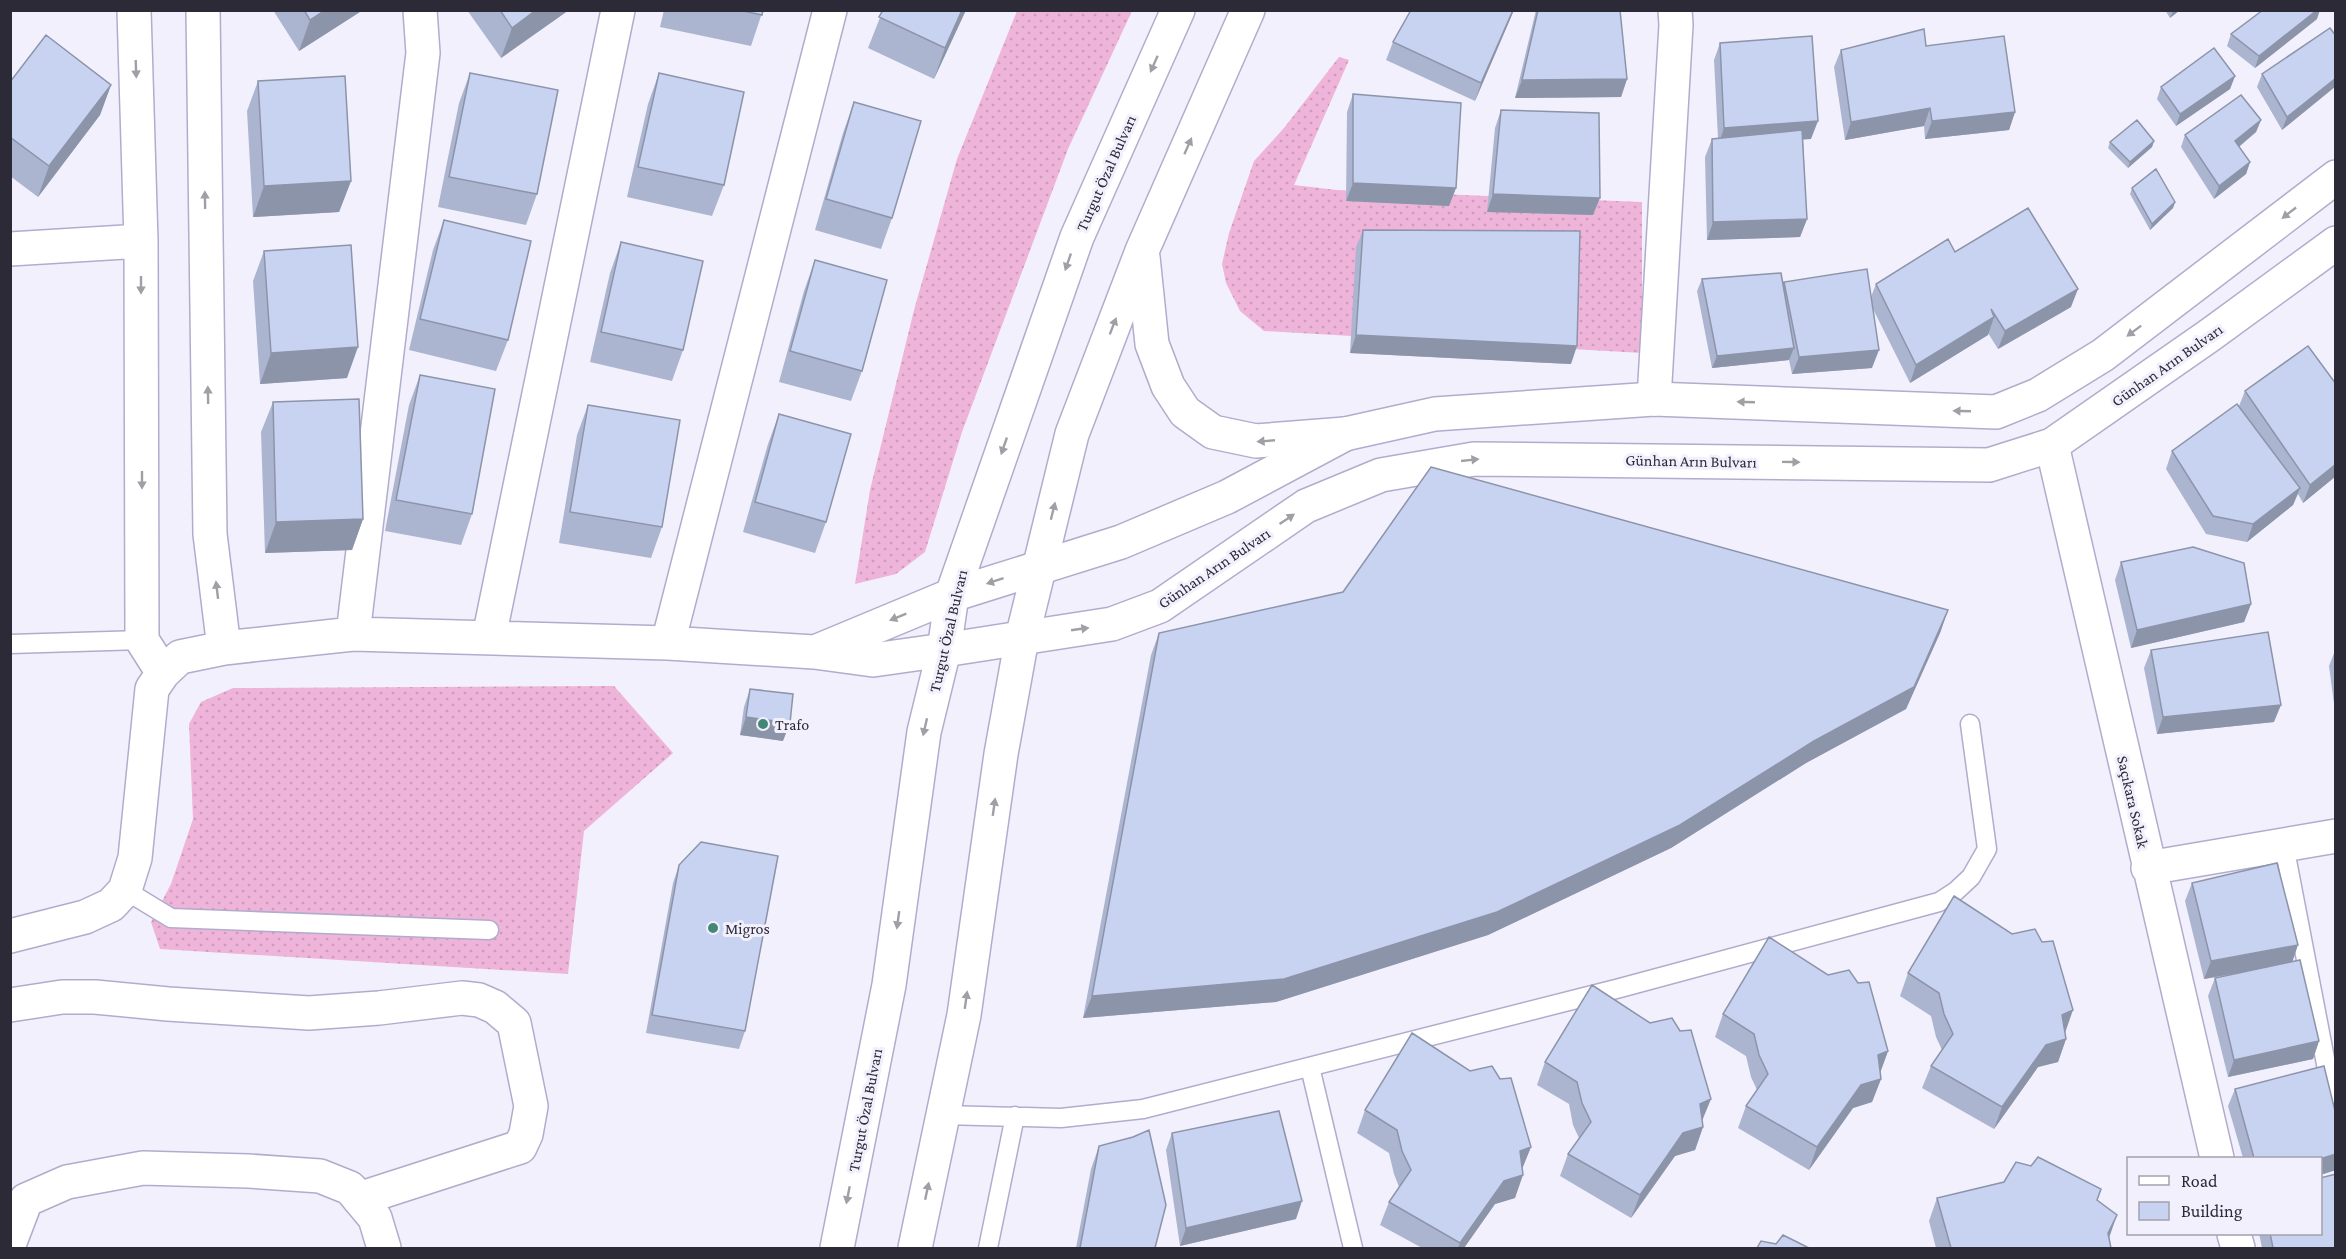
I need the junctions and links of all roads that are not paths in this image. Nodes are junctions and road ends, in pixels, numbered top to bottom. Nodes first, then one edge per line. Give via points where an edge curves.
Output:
1 (134, 10) edge
2 (202, 10) edge
3 (420, 10) edge
4 (618, 10) edge
5 (830, 10) edge
6 (1178, 10) edge
7 (1248, 10) edge
8 (1675, 10) edge
9 (2336, 177) edge
10 (141, 241) junction
11 (2336, 243) edge
12 (10, 249) edge
13 (1142, 251) junction
14 (2038, 395) junction
15 (1654, 399) junction
16 (1345, 434) junction
17 (2052, 445) junction
18 (1038, 567) junction
19 (952, 595) junction
20 (353, 634) junction
21 (489, 637) junction
22 (1023, 638) junction
23 (142, 640) junction
24 (668, 643) junction
25 (10, 644) edge
26 (224, 648) junction
27 (944, 650) junction
28 (814, 652) junction
29 (164, 673) junction
30 (1970, 724) dead end
31 (2336, 836) edge
32 (2284, 845) junction
33 (2148, 868) junction
34 (125, 890) junction
35 (489, 930) dead end
36 (10, 936) edge
37 (10, 1005) edge
38 (1310, 1067) junction
39 (943, 1115) junction
40 (1015, 1116) junction
41 (2336, 1116) edge
42 (2217, 1157) edge
43 (359, 1199) junction
44 (10, 1242) edge
45 (384, 1248) edge
46 (837, 1248) edge
47 (915, 1248) edge
48 (988, 1248) edge
49 (1353, 1248) edge

1 -> 10 main road
26 -> 2 main road via 210,534
3 - 20 main road via 423,53
4 - 21 main road
5 - 24 main road
6 -> 19 main road, Turgut Özal Bulvarı via 1077,237
13 -> 7 main road
8 - 15 main road
9 -> 14 main road via 2103,354
10 - 12 main road
10 -> 23 main road
11 - 17 main road, Günhan Arın Bulvarı
16 -> 13 main road via 1256,441 1213,432 1185,412 1168,386 1152,344
18 -> 13 main road via 1072,434
14 -> 15 main road via 1996,412
14 - 17 main road, Saçıkara Sokak
15 - 16 main road via 1435,414
16 - 18 main road via 1227,497 1121,542
22 -> 17 main road, Günhan Arın Bulvarı via 1112,624 1160,606 1306,506 1381,474 1474,459 1989,465
17 - 33 main road, Saçıkara Sokak
18 -> 19 main road
18 - 22 main road
19 - 27 main road, Turgut Özal Bulvarı
19 -> 28 main road
20 - 21 main road, Günhan Arın Bulvarı
20 - 26 main road, Günhan Arın Bulvarı
21 - 24 main road, Günhan Arın Bulvarı
22 - 27 main road, Günhan Arın Bulvarı
39 -> 22 main road via 964,1015 1001,754
23 - 25 lane
23 - 29 main road
24 - 28 main road, Günhan Arın Bulvarı
26 - 29 main road, Günhan Arın Bulvarı via 180,657
27 - 28 main road, Günhan Arın Bulvarı via 873,660
27 -> 46 main road, Turgut Özal Bulvarı via 924,732 890,985
29 - 34 main road via 152,689 135,858
30 - 38 lane via 1987,849 1971,877 1939,902
31 - 32 main road
32 - 33 main road
32 - 41 lane
33 - 42 main road, Saçıkara Sokak
34 - 35 lane via 171,918
34 - 36 main road via 111,905 85,917
37 - 43 main road via 62,997 95,997 309,1013 462,998 479,1000 505,1014 514,1023 531,1106 520,1147
38 - 40 lane via 1143,1109 1061,1118
38 - 49 lane
39 - 40 lane
47 -> 39 main road
40 - 48 lane
43 - 44 main road via 350,1188 320,1176 143,1168 67,1182 27,1200
43 - 45 main road via 375,1218

